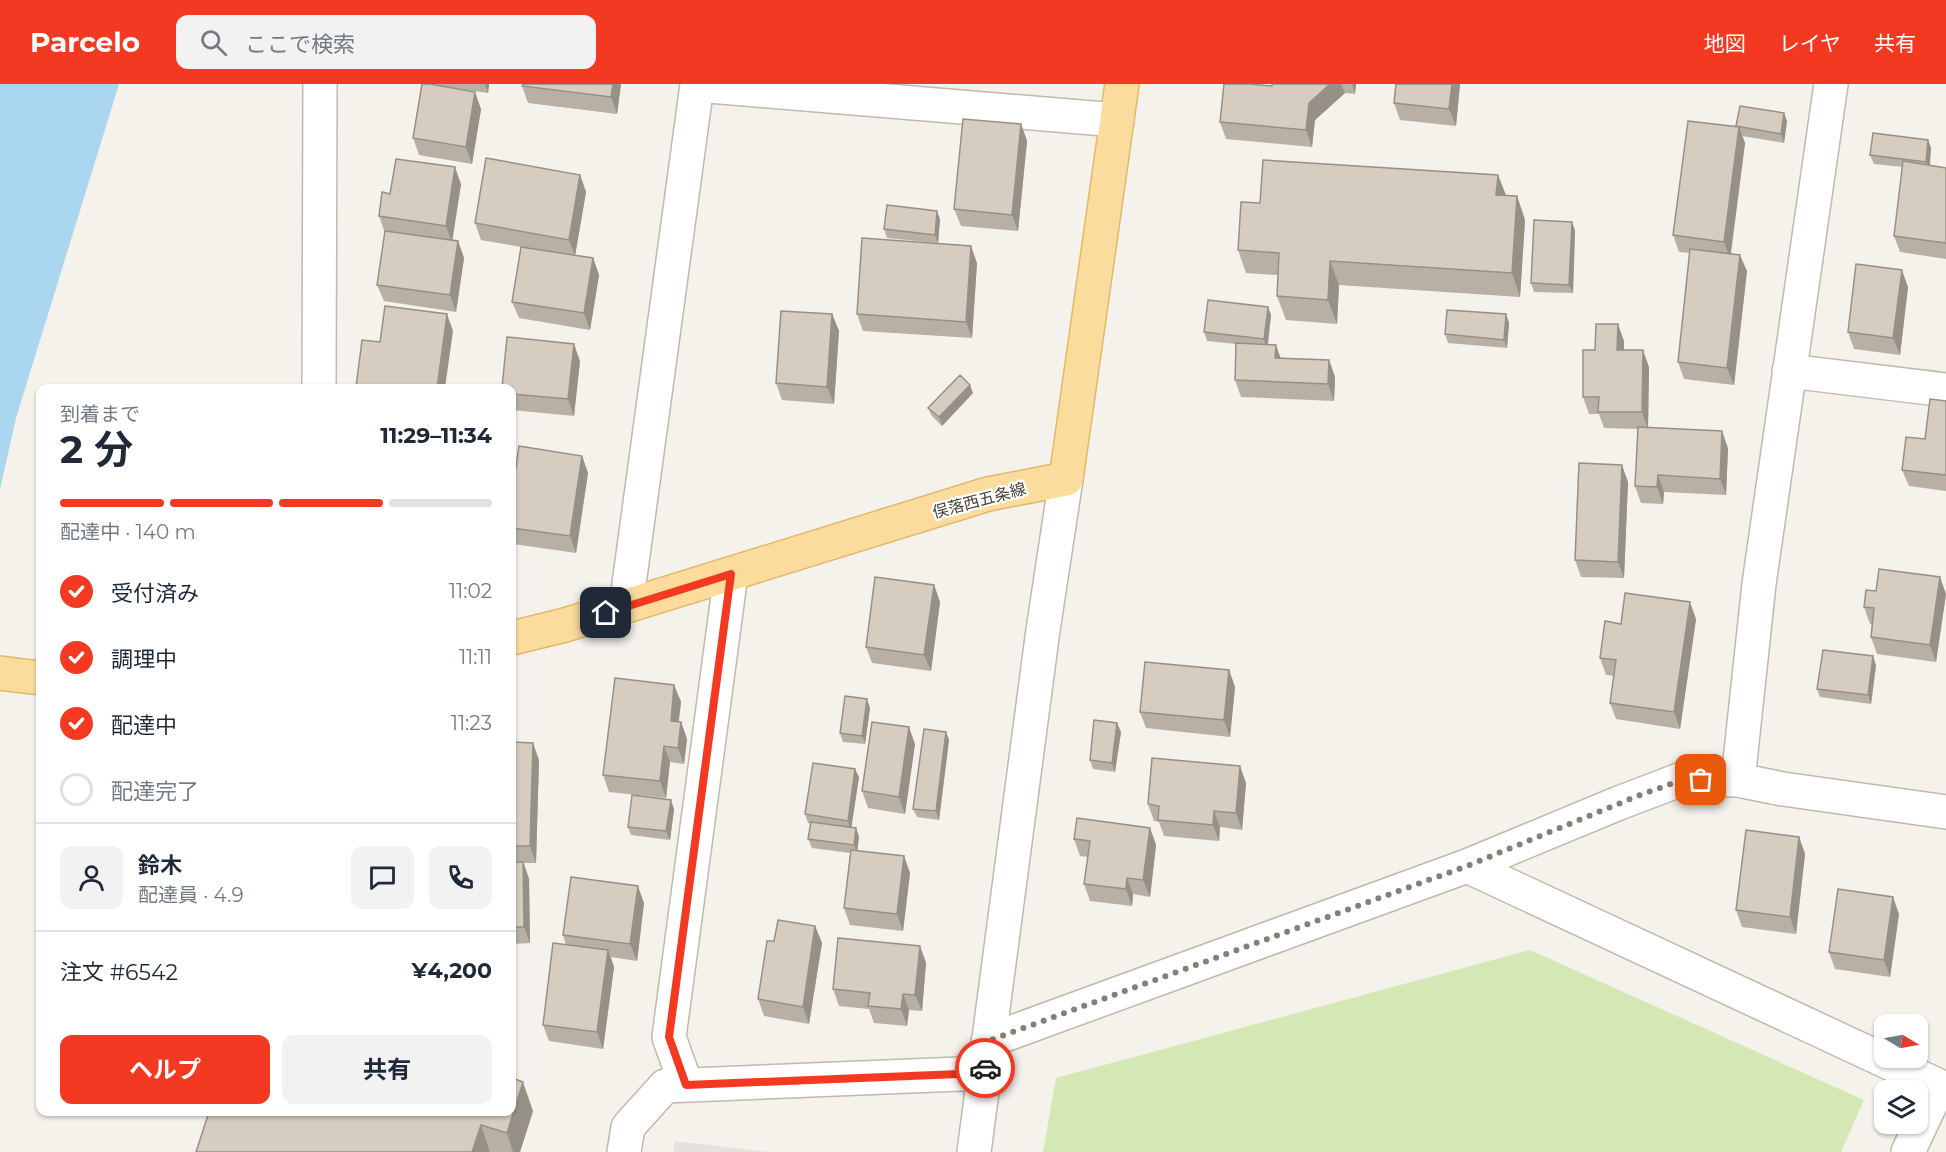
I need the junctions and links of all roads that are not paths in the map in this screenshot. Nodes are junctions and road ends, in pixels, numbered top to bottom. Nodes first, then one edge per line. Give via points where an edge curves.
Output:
1 (320, 84) edge
2 (1122, 84) edge
3 (1831, 84) edge
4 (1117, 120) junction
5 (1789, 371) junction
6 (319, 384) edge
7 (1946, 390) edge
8 (1066, 479) junction
9 (731, 574) junction
10 (626, 606) junction
11 (516, 637) edge
12 (0, 673) edge
13 (36, 678) edge
14 (1738, 780) junction
15 (1946, 812) edge
16 (1467, 866) junction
17 (988, 1041) junction
18 (984, 1073) junction
19 (686, 1085) junction
20 (1942, 1088) edge
21 (624, 1152) edge
22 (974, 1152) edge
23 (1908, 1152) edge

1 - 6 street
2 - 4 main road
3 - 5 street
4 - 8 main road
4 - 10 street via 697,85
5 - 7 street
5 - 14 street via 1759,584
8 - 9 main road, 俣落西五条線 via 988,494
8 - 17 street
9 - 10 main road, 俣落西五条線
9 - 19 street via 669,1037
10 - 11 main road, 俣落西五条線
12 - 13 main road
14 - 15 street
14 - 16 street via 1682,780
16 - 17 street
16 - 20 street
17 - 18 street
18 - 19 street
18 - 22 street
19 - 21 street via 665,1086 628,1127
20 - 23 street

